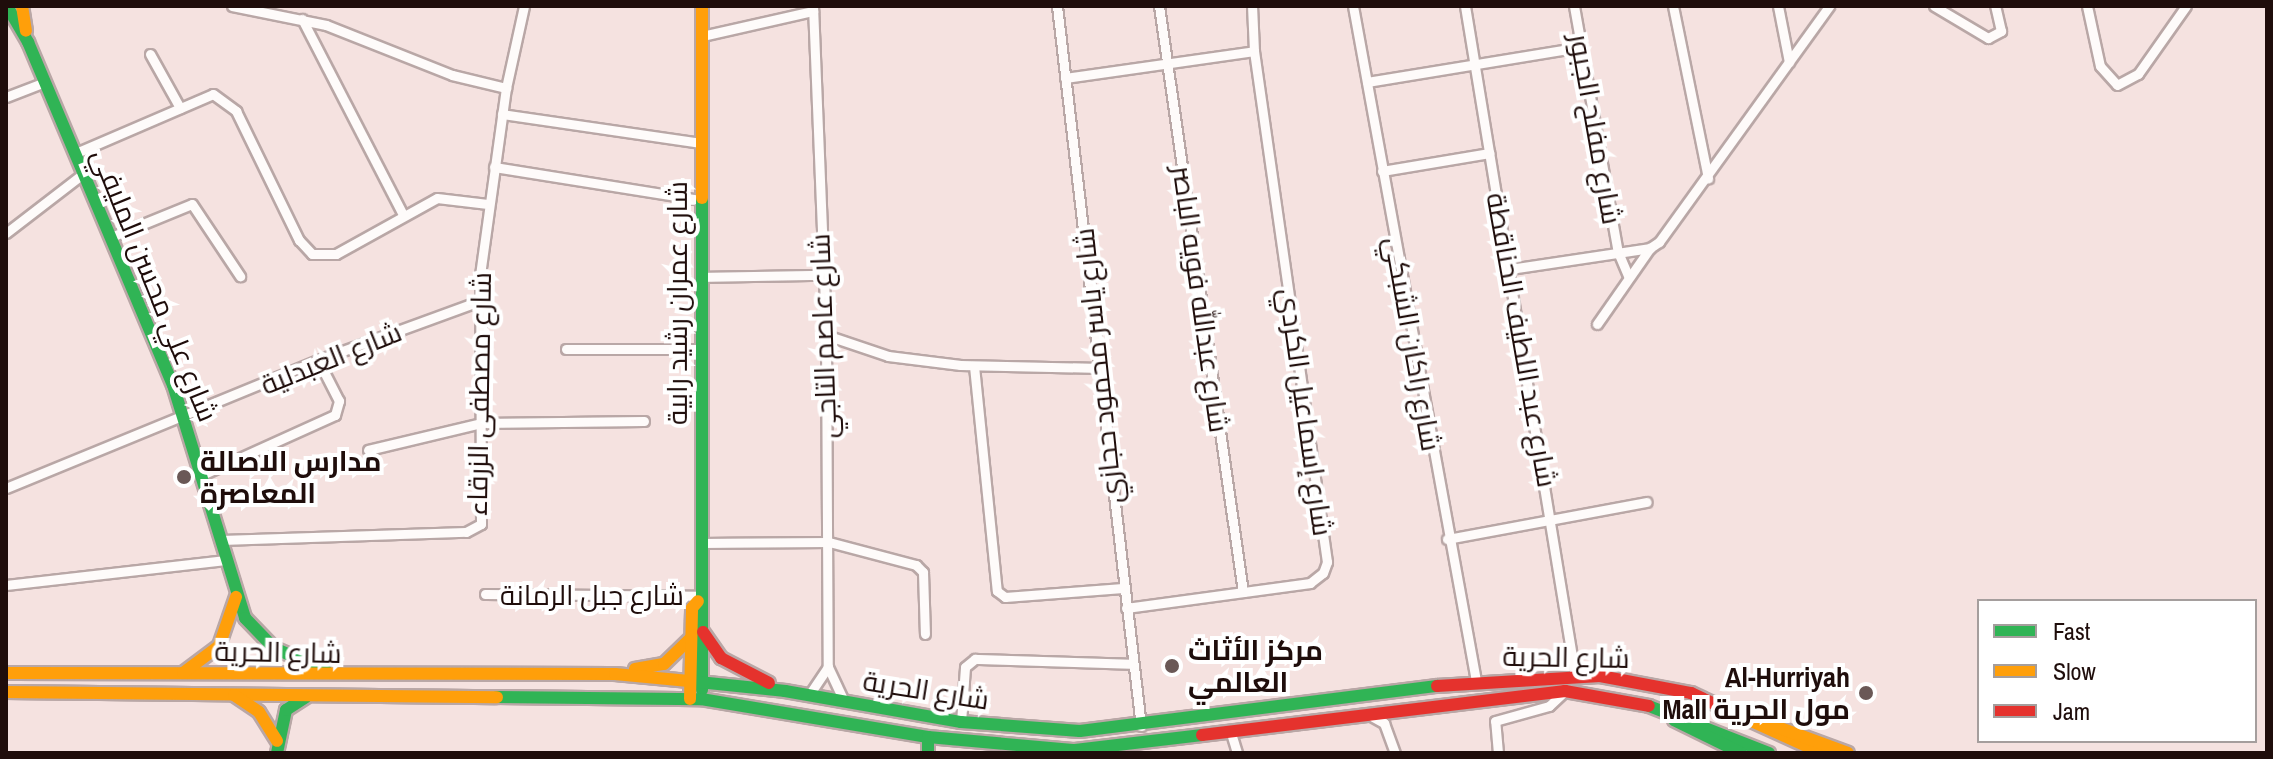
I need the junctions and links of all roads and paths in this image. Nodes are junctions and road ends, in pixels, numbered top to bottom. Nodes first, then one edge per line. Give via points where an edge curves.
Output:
1 (7, 6) edge
2 (22, 6) edge
3 (232, 6) edge
4 (524, 6) edge
5 (702, 6) edge
6 (1057, 6) edge
7 (1159, 6) edge
8 (1252, 6) edge
9 (1353, 6) edge
10 (1465, 6) edge
11 (1574, 6) edge
12 (1673, 6) edge
13 (1778, 6) edge
14 (1829, 6) edge
15 (1934, 6) edge
16 (1995, 6) edge
17 (2087, 6) edge
18 (2186, 6) edge
19 (813, 9) edge
20 (302, 19) junction
21 (702, 36) junction
22 (28, 42) junction
23 (1581, 47) junction
24 (1254, 51) junction
25 (150, 54) dead end
26 (1167, 62) junction
27 (1474, 62) junction
28 (1789, 62) junction
29 (1065, 78) junction
30 (1367, 82) junction
31 (43, 83) junction
32 (506, 88) junction
33 (6, 97) edge
34 (180, 108) junction
35 (502, 114) junction
36 (702, 143) junction
37 (76, 153) junction
38 (1490, 153) junction
39 (494, 167) junction
40 (1382, 171) junction
41 (84, 173) junction
42 (1708, 178) junction
43 (701, 200) junction
44 (488, 204) junction
45 (403, 215) junction
46 (6, 233) edge
47 (111, 237) junction
48 (1650, 248) junction
49 (1618, 252) junction
50 (1510, 269) junction
51 (820, 275) junction
52 (240, 276) dead end
53 (1628, 276) junction
54 (701, 277) junction
55 (479, 301) junction
56 (1597, 324) dead end
57 (826, 335) junction
58 (566, 349) dead end
59 (700, 349) junction
60 (318, 360) junction
61 (974, 366) junction
62 (1100, 368) junction
63 (185, 417) junction
64 (644, 421) dead end
65 (481, 423) junction
66 (368, 450) dead end
67 (202, 475) junction
68 (6, 488) edge
69 (1647, 502) dead end
70 (1553, 519) junction
71 (1447, 539) junction
72 (221, 540) junction
73 (829, 542) junction
74 (701, 543) junction
75 (226, 560) junction
76 (6, 585) edge
77 (1123, 588) junction
78 (1243, 592) junction
79 (485, 594) dead end
80 (236, 597) junction
81 (698, 598) junction
82 (1126, 608) junction
83 (925, 634) dead end
84 (697, 635) junction
85 (1133, 664) junction
86 (828, 667) junction
87 (6, 672) edge
88 (181, 674) junction
89 (615, 674) junction
90 (1575, 675) junction
91 (341, 677) junction
92 (696, 679) junction
93 (1476, 681) junction
94 (785, 691) junction
95 (1565, 691) junction
96 (6, 692) edge
97 (234, 695) junction
98 (809, 695) junction
99 (311, 696) junction
100 (696, 699) junction
101 (844, 701) junction
102 (1404, 708) junction
103 (1666, 711) junction
104 (1368, 713) junction
105 (961, 722) junction
106 (1754, 725) junction
107 (1141, 726) junction
108 (1231, 733) junction
109 (1391, 736) junction
110 (928, 737) junction
111 (277, 747) edge
112 (1041, 752) edge
113 (928, 753) edge
114 (1237, 753) edge
115 (1395, 753) edge
116 (1498, 753) edge
117 (1741, 753) edge
118 (1769, 753) edge
119 (1822, 753) edge
120 (1848, 753) edge

1 - 22 main road, شارع علي محسن المليفي
2 - 22 main road, شارع علي محسن المليفي
3 - 20 street
4 - 32 street, شارع مصطفى الزرقاء
5 - 21 main road, شارع عمران رشيد رابية
6 - 29 street, شارع ياسر محمود حجازي
7 - 26 street, شارع عبدالله فويه الباصر
8 - 24 street, شارع إسماعيل الكردي
9 - 30 street, شارع راكان الشبكي
10 - 27 street, شارع عبد اللطيف الحناقطة
11 - 23 street, شارع مفلح الجبور
12 - 42 street
13 - 28 street
14 - 28 street
15 - 16 street via 1988,38 2001,31
17 - 18 street via 2100,66 2117,85 2138,74
19 - 21 street
19 - 51 street, شارع عاصم التاجي
20 - 32 street via 468,80
20 - 45 street
21 - 36 main road, شارع عمران رشيد رابية
22 - 31 main road, شارع علي محسن المليفي
23 - 27 street
23 - 49 street, شارع مفلح الجبور
24 - 26 street
24 - 78 street, شارع إسماعيل الكردي via 1327,554 1323,573 1310,583
25 - 34 street
26 - 29 street
26 - 78 street, شارع عبدالله فويه الباصر
27 - 30 street
27 - 38 street, شارع عبد اللطيف الحناقطة
28 - 42 street
29 - 62 street, شارع ياسر محمود حجازي
30 - 40 street, شارع راكان الشبكي
31 - 33 street
31 - 37 main road, شارع علي محسن المليفي
32 - 35 street, شارع مصطفى الزرقاء
34 - 37 street
34 - 45 street via 213,94 236,111 299,240 312,254 336,254
35 - 36 street
35 - 39 street, شارع مصطفى الزرقاء
36 - 43 main road, شارع عمران رشيد رابية
37 - 41 main road, شارع علي محسن المليفي
38 - 40 street
38 - 50 street, شارع عبد اللطيف الحناقطة
39 - 43 street
39 - 44 street, شارع مصطفى الزرقاء
40 - 71 street, شارع راكان الشبكي
41 - 46 street
41 - 47 main road, شارع علي محسن المليفي
42 - 48 street via 1667,234
43 - 54 main road, شارع عمران رشيد رابية
44 - 45 street via 444,196
44 - 55 street, شارع مصطفى الزرقاء
47 - 52 street via 192,204
47 - 63 main road, شارع علي محسن المليفي
48 - 49 street
48 - 53 street
49 - 50 street
49 - 53 street, شارع مفلح الجبور
50 - 70 street, شارع عبد اللطيف الحناقطة
51 - 54 street
51 - 57 street, شارع عاصم التاجي
53 - 56 street
54 - 59 main road, شارع عمران رشيد رابية
55 - 60 street, شارع العبدلية
55 - 65 street, شارع مصطفى الزرقاء
57 - 61 street via 888,356
57 - 73 street, شارع عاصم التاجي
58 - 59 street
59 - 74 main road, شارع عمران رشيد رابية
60 - 63 street, شارع العبدلية
60 - 67 street via 339,401 335,415
61 - 62 street
61 - 77 street via 997,591 1005,597
62 - 77 street, شارع ياسر محمود حجازي
63 - 67 main road, شارع علي محسن المليفي
63 - 68 street, شارع العبدلية
64 - 65 street
65 - 66 street
65 - 72 street, شارع مصطفى الزرقاء via 482,515 476,530
67 - 72 main road, شارع علي محسن المليفي
69 - 70 street
70 - 71 street
70 - 90 street, شارع عبد اللطيف الحناقطة
71 - 93 street, شارع راكان الشبكي
72 - 75 main road, شارع علي محسن المليفي
73 - 74 street
73 - 83 street via 921,567
73 - 86 street, شارع عاصم التاجي
74 - 81 main road, شارع عمران رشيد رابية
75 - 76 street
75 - 80 main road, شارع علي محسن المليفي
77 - 82 street, شارع ياسر محمود حجازي
78 - 82 street, شارع إسماعيل الكردي
79 - 81 street, شارع جبل الرمانة
80 - 88 main road via 219,646
80 - 91 main road, شارع علي محسن المليفي via 256,636 291,658
81 - 84 main road, شارع عمران رشيد رابية
82 - 85 street, شارع ياسر محمود حجازي
84 - 89 main road via 664,664
84 - 92 main road, شارع عمران رشيد رابية
84 - 94 main road via 721,658
85 - 105 street via 975,659 965,667
85 - 107 street, شارع ياسر محمود حجازي
86 - 98 street
86 - 101 street, شارع عاصم التاجي
87 - 88 main road, شارع الحرية
88 - 91 main road, شارع الحرية
89 - 91 main road, شارع الحرية
89 - 92 main road, شارع الحرية
90 - 93 main road, شارع الحرية
90 - 106 main road, شارع الحرية via 1674,688 1709,699
92 - 94 main road, شارع الحرية
92 - 100 main road, شارع عمران رشيد رابية
93 - 107 main road, شارع الحرية
94 - 98 main road, شارع الحرية
95 - 102 main road, شارع الحرية
95 - 103 main road, شارع الحرية
95 - 116 street via 1549,706 1495,721
96 - 97 main road, شارع الحرية
97 - 99 main road, شارع الحرية
97 - 111 main road via 259,712
98 - 101 main road, شارع الحرية
99 - 100 main road, شارع الحرية
99 - 111 main road via 286,710
100 - 110 main road, شارع الحرية
101 - 105 main road, شارع الحرية
102 - 104 main road, شارع الحرية
102 - 109 street
103 - 117 main road via 1678,723
103 - 118 main road, شارع الحرية
104 - 108 main road, شارع الحرية
104 - 109 street via 1384,723
105 - 107 main road, شارع الحرية via 1044,730
106 - 119 main road, شارع الحرية
106 - 120 main road via 1784,726
108 - 112 main road, شارع الحرية
108 - 114 street
109 - 115 street
110 - 112 main road, شارع الحرية
110 - 113 main road

